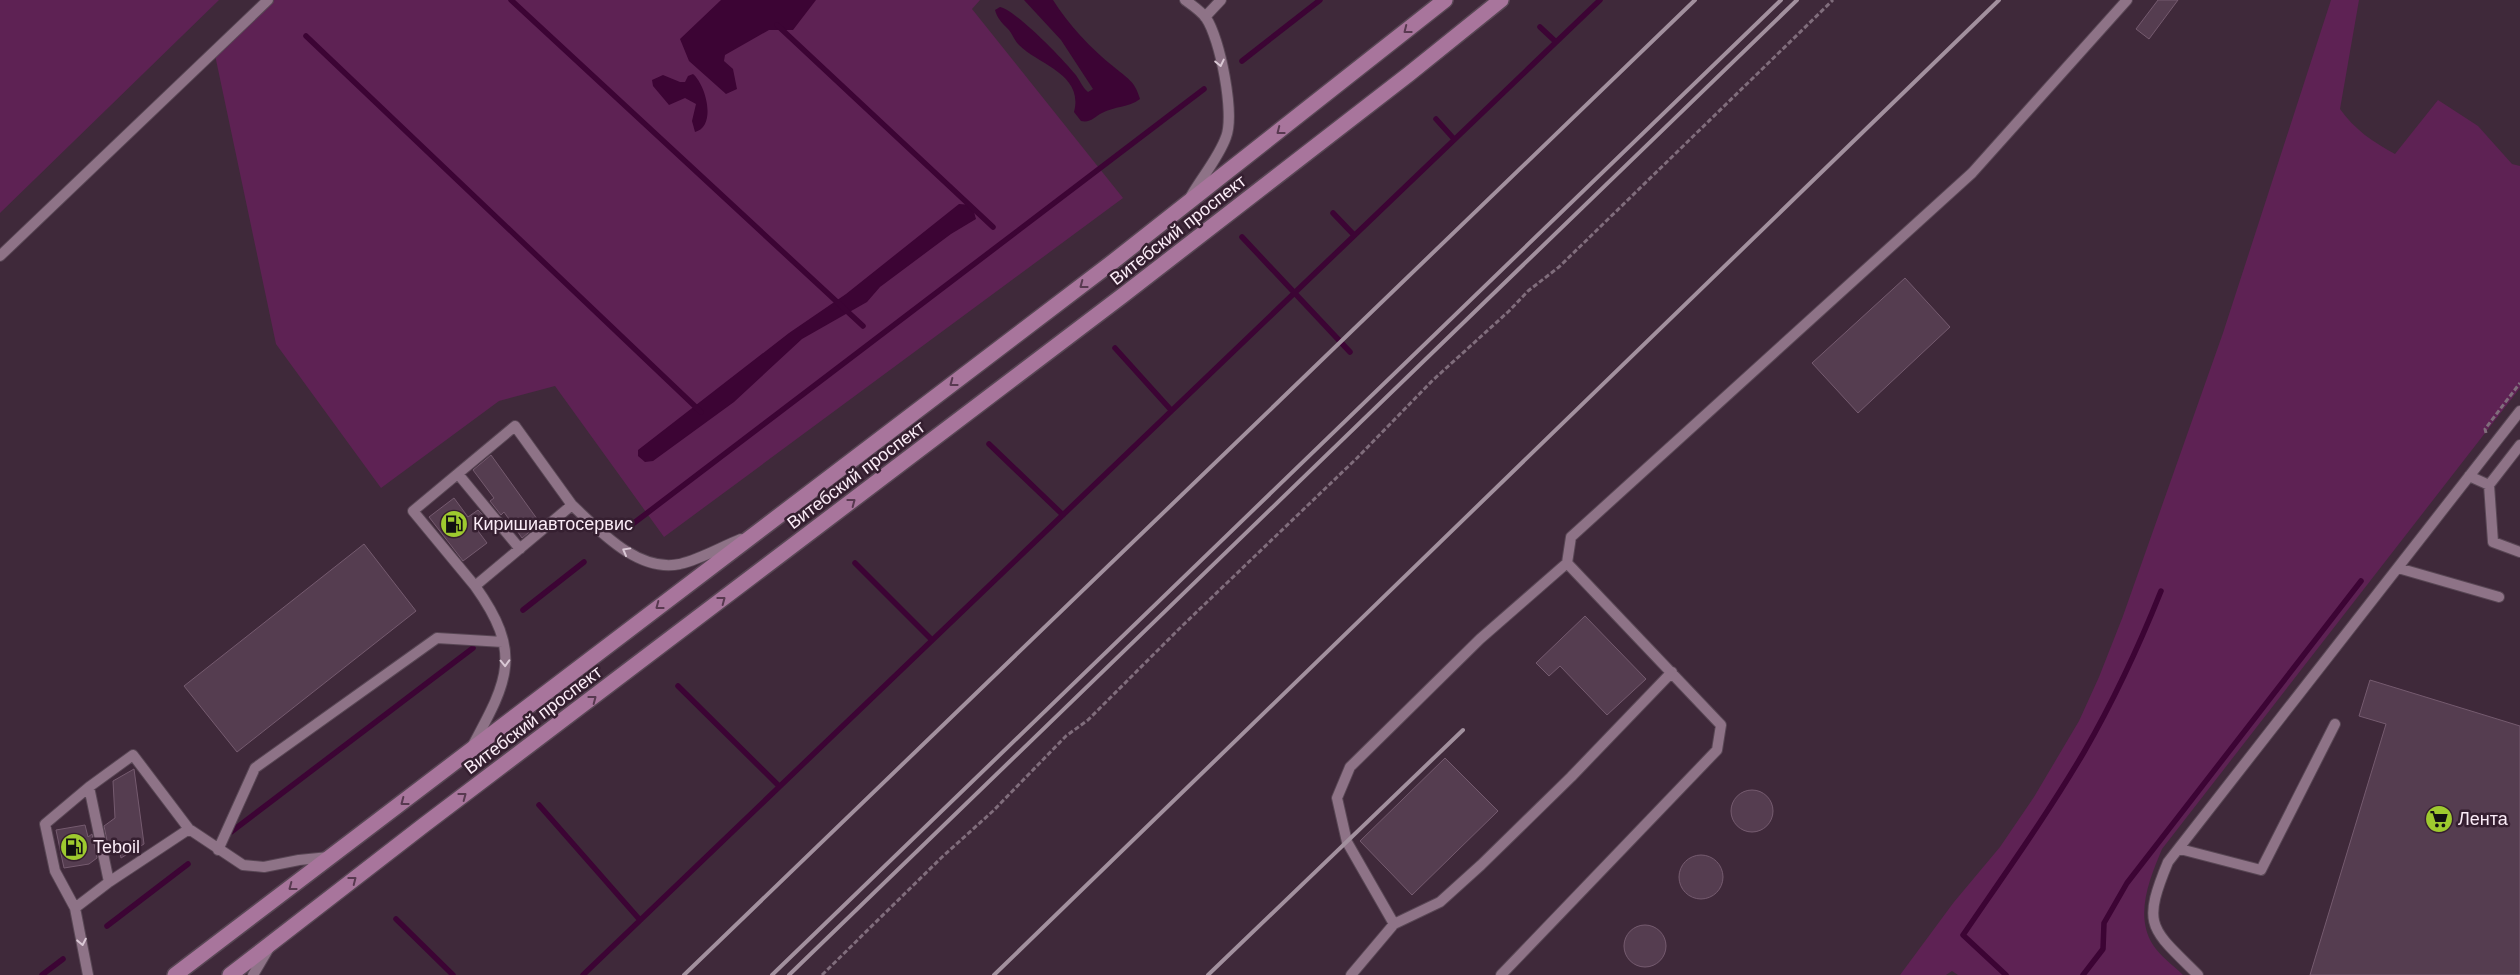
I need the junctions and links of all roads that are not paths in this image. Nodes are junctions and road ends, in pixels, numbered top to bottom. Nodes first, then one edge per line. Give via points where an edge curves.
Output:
1 (268, 0) edge
2 (1185, 0) edge
3 (1220, 0) edge
4 (1446, 0) edge
5 (1501, 0) edge
6 (2127, 0) edge
7 (1205, 17) junction
8 (1185, 206) junction
9 (0, 256) edge
10 (2520, 410) edge
11 (2520, 445) edge
12 (458, 474) junction
13 (2469, 476) junction
14 (2489, 485) junction
15 (572, 505) junction
16 (754, 534) junction
17 (520, 549) junction
18 (2520, 552) edge
19 (1567, 563) junction
20 (2398, 568) junction
21 (476, 586) junction
22 (2498, 597) dead end
23 (503, 642) junction
24 (1672, 672) junction
25 (2335, 724) dead end
26 (470, 751) junction
27 (89, 787) junction
28 (189, 829) junction
29 (2180, 849) junction
30 (218, 850) junction
31 (330, 857) junction
32 (109, 882) junction
33 (75, 908) junction
34 (1394, 924) junction
35 (273, 942) junction
36 (88, 975) edge
37 (175, 975) edge
38 (230, 975) edge
39 (253, 975) edge
40 (1351, 975) edge
41 (1501, 975) edge
42 (2198, 975) edge

1 - 9 lane
2 - 7 lane
3 - 7 lane
4 -> 8 main road, Витебский проспект
35 -> 5 main road, Витебский проспект via 1122,296
6 - 19 lane via 1972,173 1571,536
7 -> 8 lane via 1216,44 1230,121 1226,138
8 -> 16 main road, Витебский проспект
10 - 13 lane
11 - 14 lane
12 - 15 lane via 515,426
12 - 17 lane
12 - 21 lane via 413,511
13 - 14 lane
13 - 20 lane
14 - 18 lane via 2493,542
16 -> 15 lane via 679,564 664,564 646,560 617,546
15 - 17 lane
16 -> 26 main road, Витебский проспект
17 - 21 lane
19 - 24 lane
19 - 34 lane via 1480,639 1350,767 1337,798 1347,842
20 - 22 lane
20 - 29 lane
21 - 23 lane via 489,606
23 -> 26 lane via 506,669 502,685
23 - 30 lane via 437,638 255,768
24 - 34 lane via 1572,777 1440,902
24 - 41 lane via 1721,726 1716,750
25 - 29 lane via 2261,870
26 -> 31 main road, Витебский проспект
27 - 28 lane via 132,755
27 - 32 lane
27 - 33 lane via 45,824 55,871
28 - 30 lane
28 - 32 lane
29 - 42 lane via 2168,862 2154,900 2152,917 2164,942
30 - 31 lane via 243,865 264,867
31 -> 37 main road, Витебский проспект
32 - 33 lane
33 -> 36 lane
34 - 40 lane
35 - 38 main road, Витебский проспект
35 - 39 lane

